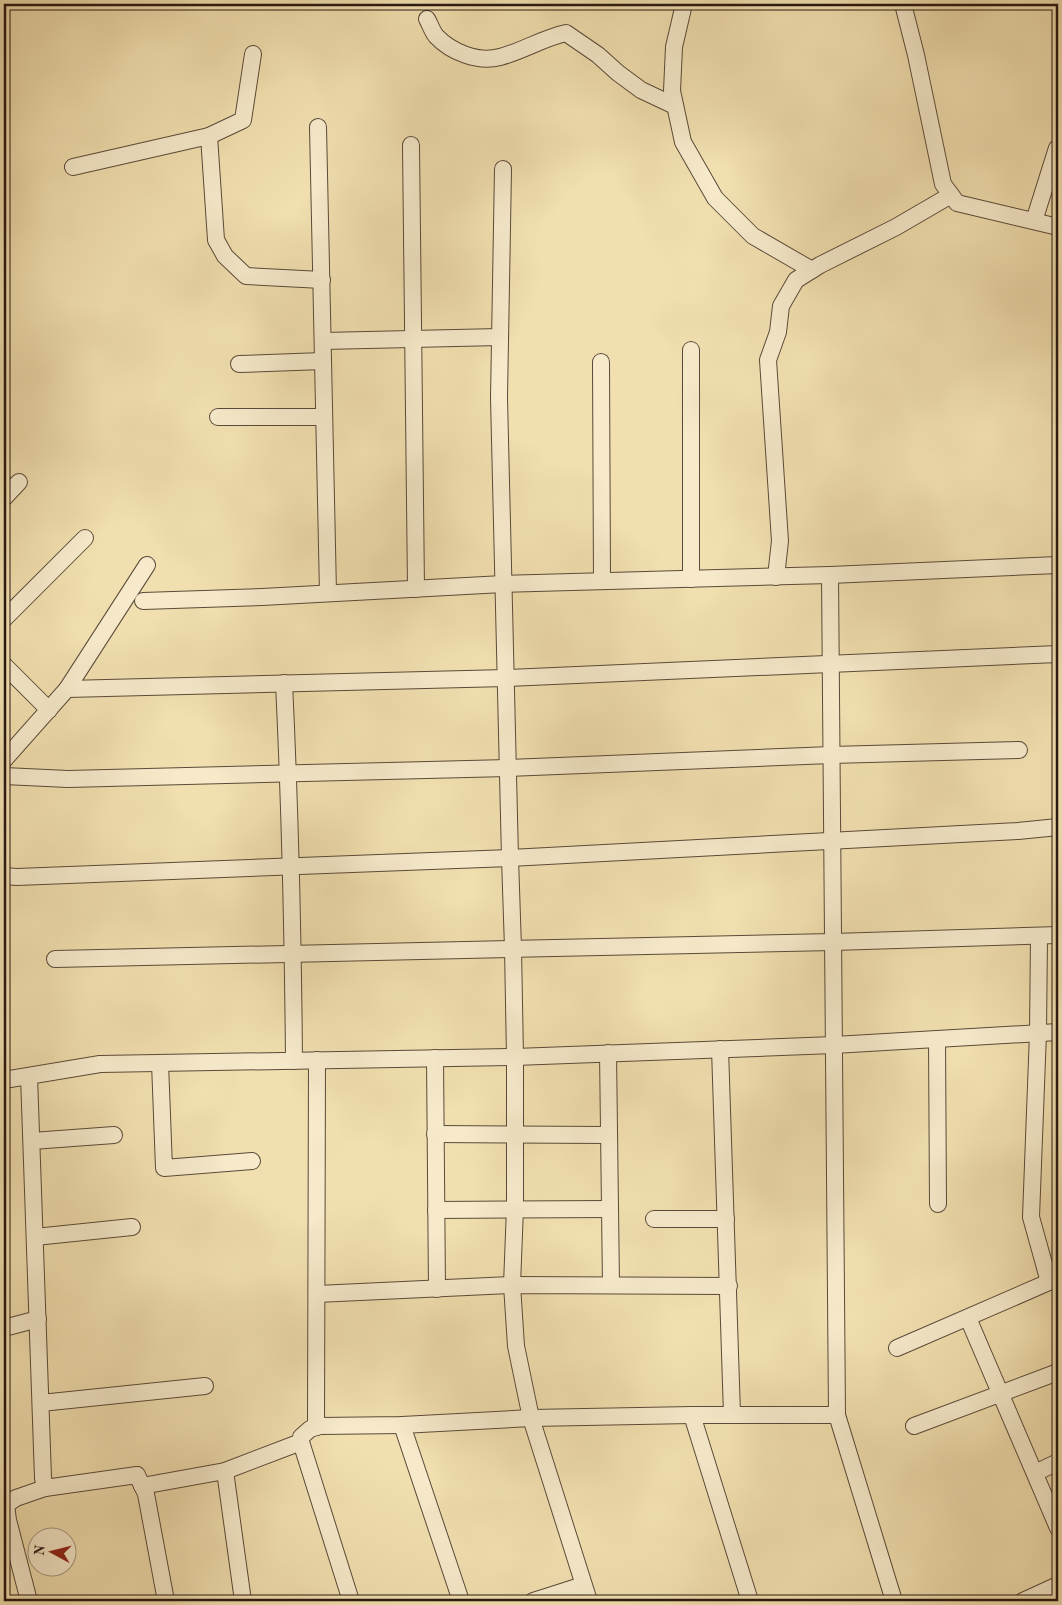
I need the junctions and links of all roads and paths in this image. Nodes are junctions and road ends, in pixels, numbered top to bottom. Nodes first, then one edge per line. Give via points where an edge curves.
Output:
1 (684, 4) edge
2 (904, 4) edge
3 (427, 19) dead end
4 (253, 54) dead end
5 (675, 106) junction
6 (318, 127) dead end
7 (209, 136) junction
8 (411, 145) dead end
9 (1057, 148) edge
10 (73, 167) dead end
11 (503, 169) dead end
12 (951, 195) junction
13 (1034, 221) junction
14 (1058, 226) edge
15 (812, 270) junction
16 (322, 280) junction
17 (500, 337) junction
18 (414, 339) junction
19 (323, 341) junction
20 (691, 350) dead end
21 (323, 361) junction
22 (601, 362) dead end
23 (239, 364) dead end
24 (324, 416) junction
25 (218, 417) dead end
26 (19, 482) dead end
27 (4, 498) edge
28 (85, 538) dead end
29 (146, 565) dead end
30 (1058, 565) edge
31 (830, 575) junction
32 (776, 576) junction
33 (691, 579) junction
34 (602, 581) junction
35 (504, 584) junction
36 (416, 589) junction
37 (328, 593) junction
38 (143, 601) dead end
39 (4, 619) edge
40 (1058, 654) edge
41 (831, 664) junction
42 (4, 665) edge
43 (506, 678) junction
44 (284, 683) junction
45 (67, 689) junction
46 (48, 710) junction
47 (1019, 750) dead end
48 (831, 755) junction
49 (4, 760) edge
50 (508, 768) junction
51 (288, 773) junction
52 (4, 776) edge
53 (1058, 827) edge
54 (832, 841) junction
55 (510, 858) junction
56 (290, 866) junction
57 (4, 876) edge
58 (1058, 935) edge
59 (1039, 936) junction
60 (833, 942) junction
61 (513, 948) junction
62 (293, 953) junction
63 (55, 959) dead end
64 (1058, 1032) edge
65 (1038, 1033) junction
66 (937, 1039) junction
67 (834, 1045) junction
68 (720, 1049) junction
69 (608, 1053) junction
70 (515, 1057) junction
71 (435, 1058) junction
72 (317, 1060) junction
73 (294, 1061) junction
74 (160, 1063) junction
75 (29, 1076) junction
76 (4, 1080) edge
77 (515, 1133) junction
78 (436, 1134) junction
79 (609, 1134) junction
80 (114, 1135) dead end
81 (32, 1141) junction
82 (252, 1161) dead end
83 (938, 1204) dead end
84 (515, 1208) junction
85 (610, 1209) junction
86 (436, 1210) junction
87 (654, 1219) dead end
88 (726, 1219) junction
89 (132, 1228) dead end
90 (35, 1237) junction
91 (512, 1285) junction
92 (611, 1285) junction
93 (729, 1286) junction
94 (437, 1289) junction
95 (317, 1294) junction
96 (968, 1318) junction
97 (38, 1320) junction
98 (4, 1328) edge
99 (898, 1348) dead end
100 (1058, 1372) edge
101 (205, 1386) dead end
102 (1001, 1394) junction
103 (41, 1403) junction
104 (692, 1414) junction
105 (732, 1414) junction
106 (837, 1415) junction
107 (531, 1418) junction
108 (402, 1425) junction
109 (914, 1426) dead end
110 (316, 1427) junction
111 (301, 1442) junction
112 (1058, 1462) edge
113 (224, 1471) junction
114 (1035, 1473) junction
115 (142, 1486) junction
116 (45, 1488) junction
117 (1058, 1528) edge
118 (583, 1585) junction
119 (1058, 1585) edge
120 (29, 1601) edge
121 (166, 1601) edge
122 (243, 1601) edge
123 (350, 1601) edge
124 (462, 1601) edge
125 (533, 1601) edge
126 (589, 1601) edge
127 (750, 1601) edge
128 (894, 1601) edge
129 (1023, 1601) edge

1 - 5 street via 672,68
2 - 12 street via 943,184
3 - 5 street via 436,35 453,50 487,59 499,58 566,33 641,90
4 - 7 street via 244,120
5 - 15 street via 683,142 715,198 753,236
6 - 16 street
7 - 10 street
7 - 16 street via 216,240 225,256 246,276
8 - 18 street
9 - 13 street
11 - 17 street
12 - 13 street via 957,203
12 - 15 street
13 - 14 street
15 - 32 street via 796,280 781,306 778,332 768,360 780,541
16 - 19 street
17 - 18 street
17 - 35 street
18 - 19 street
18 - 36 street
19 - 21 street
20 - 33 street
21 - 23 street
21 - 24 street
22 - 34 street
24 - 25 street
24 - 37 street
26 - 27 street
28 - 39 street
29 - 45 street
30 - 31 street
31 - 32 street
31 - 41 street
32 - 33 street
33 - 34 street
34 - 35 street
35 - 36 street
35 - 43 street
36 - 37 street
37 - 38 street
40 - 41 street
41 - 43 street
41 - 48 street
42 - 46 street
43 - 44 street
43 - 50 street
44 - 45 street
44 - 51 street
45 - 46 street
46 - 49 street
47 - 48 street
48 - 50 street
48 - 54 street
50 - 51 street
50 - 55 street
51 - 52 street via 68,779
51 - 56 street
53 - 54 street via 1018,832
54 - 55 street
54 - 60 street
55 - 56 street
55 - 61 street
56 - 57 street
56 - 62 street
58 - 59 street
59 - 60 street
59 - 65 street
60 - 61 street
60 - 67 street
61 - 62 street
61 - 70 street
62 - 63 street
62 - 73 street
64 - 65 street
65 - 66 street
65 - 96 street via 1031,1218 1049,1282
66 - 67 street
66 - 83 street
67 - 68 street
67 - 106 street
68 - 69 street
68 - 88 street
69 - 70 street
69 - 79 street
70 - 71 street
70 - 77 street
71 - 72 street
71 - 78 street
72 - 73 street
72 - 95 street
73 - 74 street
74 - 75 street via 100,1064
74 - 82 street via 164,1168
75 - 76 street
75 - 81 street
77 - 78 street
77 - 79 street
77 - 84 street
78 - 86 street
79 - 85 street
80 - 81 street
81 - 90 street
84 - 85 street
84 - 86 street
84 - 91 street
85 - 92 street
86 - 94 street
87 - 88 street
88 - 93 street
89 - 90 street
90 - 97 street
91 - 92 street
91 - 94 street
91 - 107 street via 516,1346
92 - 93 street
93 - 105 street
94 - 95 street
95 - 110 street
96 - 99 street
96 - 102 street
97 - 98 street
97 - 103 street
100 - 102 street
101 - 103 street
102 - 109 street
102 - 114 street
103 - 116 street
104 - 105 street
104 - 107 street
104 - 127 street
105 - 106 street
106 - 128 street
107 - 108 street
107 - 118 street
108 - 110 street
108 - 124 street
110 - 111 street via 301,1437
111 - 113 street
111 - 123 street
112 - 114 street
113 - 115 street
113 - 122 street
114 - 117 street
115 - 116 street via 137,1475
115 - 121 street
116 - 120 street via 6,1505
118 - 125 street
118 - 126 street
119 - 129 street

